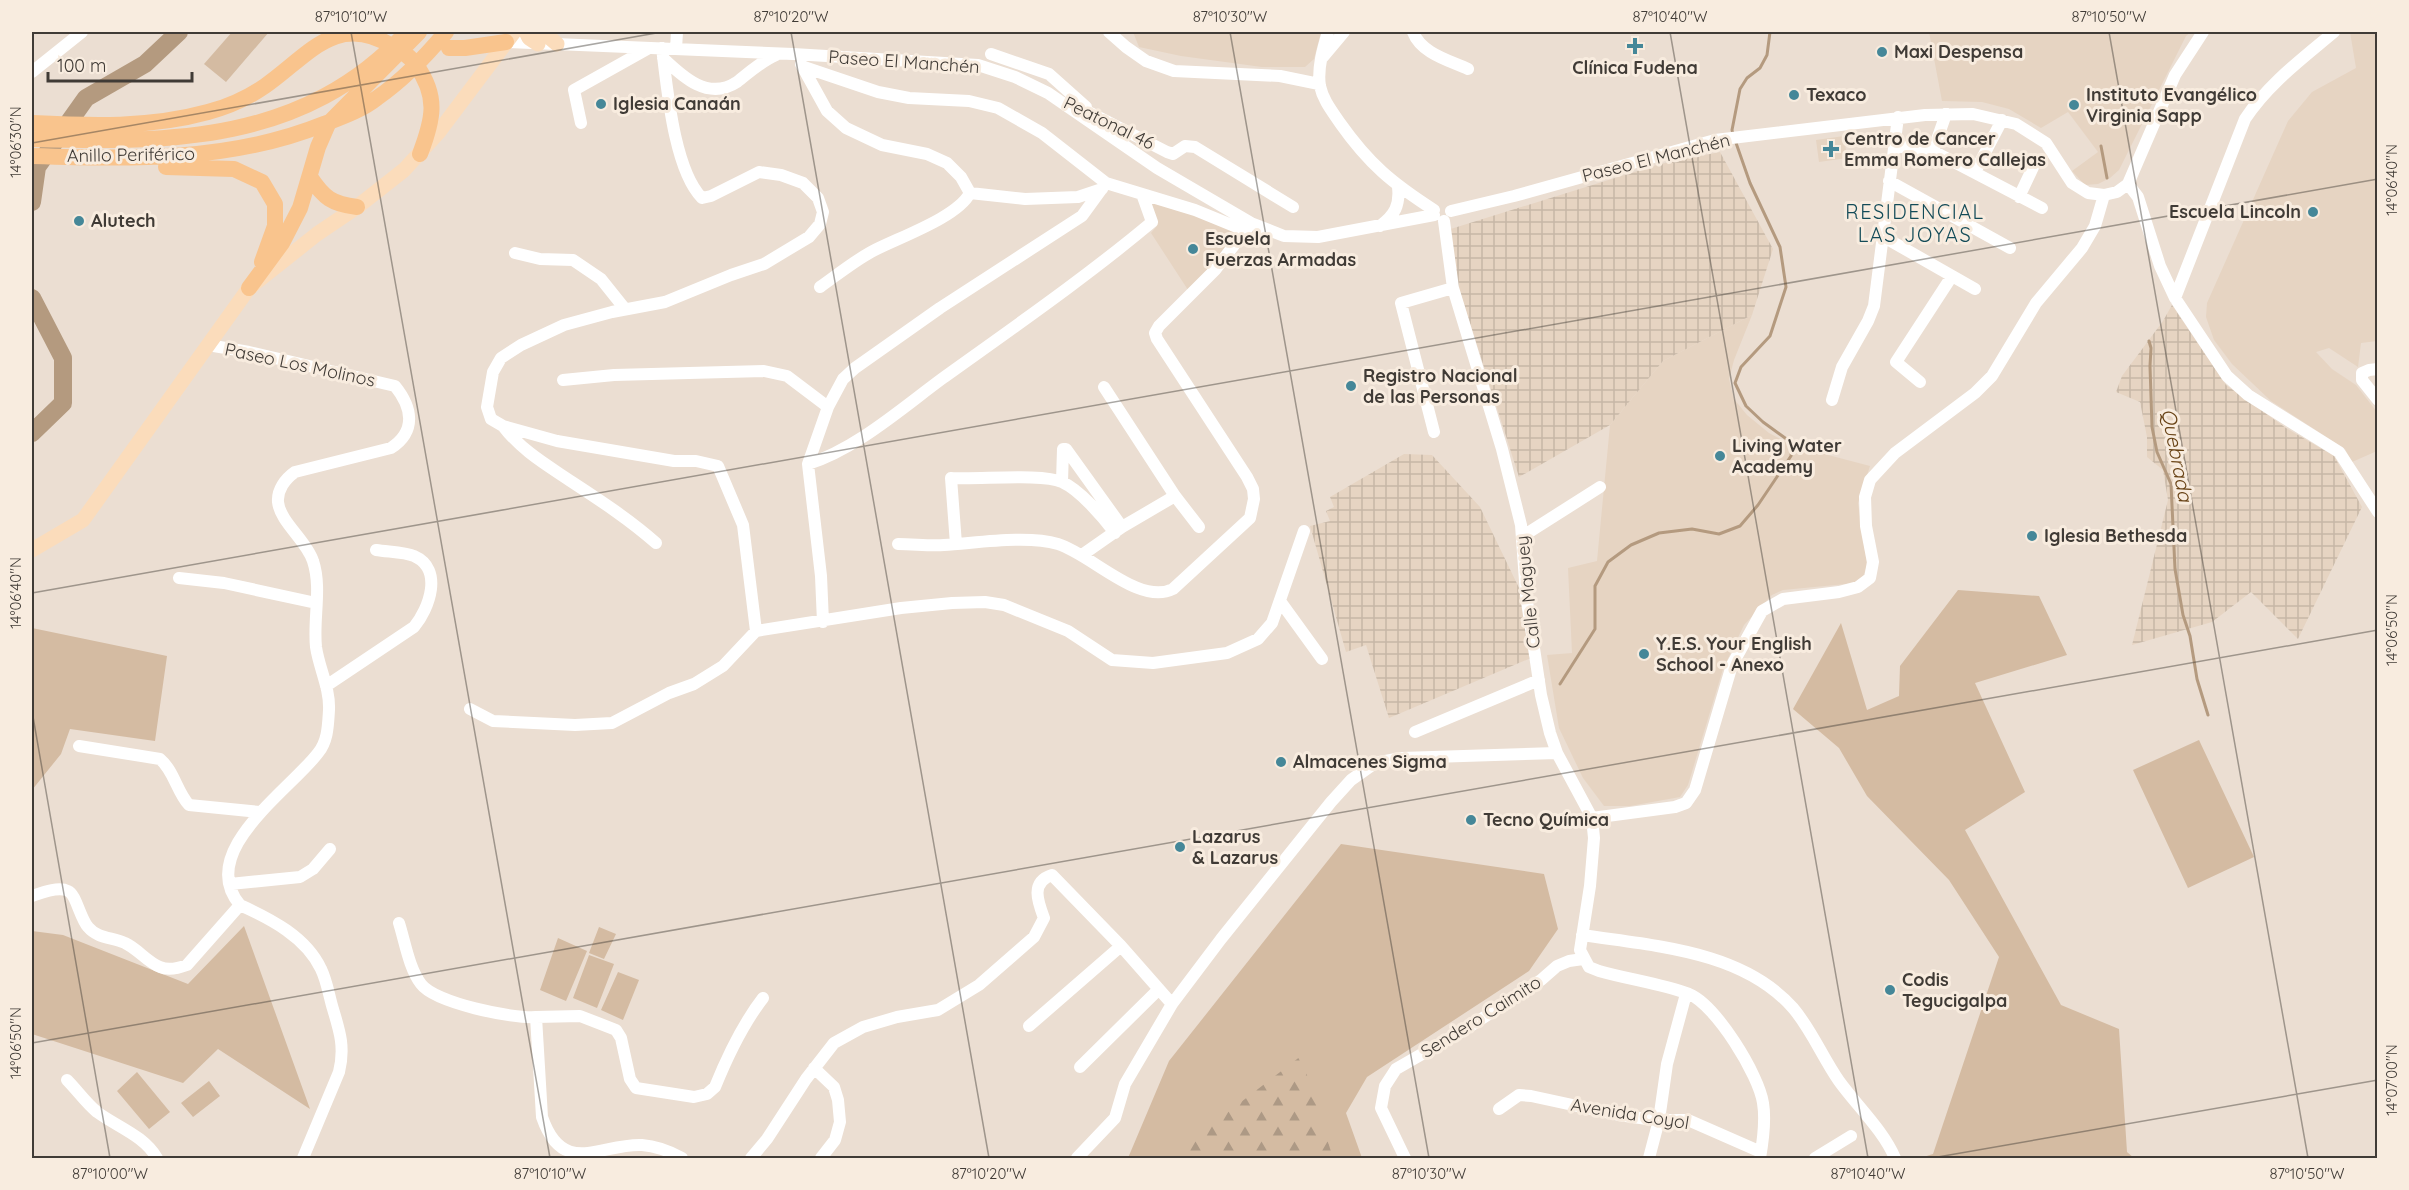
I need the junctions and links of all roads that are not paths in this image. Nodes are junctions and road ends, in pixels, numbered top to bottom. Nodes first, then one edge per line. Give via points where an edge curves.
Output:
1 (407, 32) edge
2 (419, 32) edge
3 (526, 32) edge
4 (677, 32) edge
5 (1109, 32) edge
6 (1328, 32) edge
7 (1344, 32) edge
8 (1413, 32) edge
9 (2203, 32) edge
10 (2334, 32) edge
11 (75, 34) edge
12 (506, 35) edge
13 (540, 38) edge
14 (453, 43) edge
15 (556, 44) joint
16 (676, 49) junction
17 (658, 52) junction
18 (780, 53) junction
19 (793, 54) junction
20 (991, 54) dead end
21 (1321, 60) junction
22 (804, 68) junction
23 (1468, 69) dead end
24 (32, 72) edge
25 (1319, 84) junction
26 (1048, 93) junction
27 (1091, 112) junction
28 (1946, 114) junction
29 (1898, 117) junction
30 (2002, 120) junction
31 (32, 123) edge
32 (581, 123) dead end
33 (86, 133) junction
34 (32, 139) edge
35 (1894, 146) junction
36 (1933, 151) junction
37 (2041, 152) junction
38 (420, 154) junction
39 (32, 156) edge
40 (124, 159) junction
41 (1975, 172) junction
42 (310, 177) junction
43 (1889, 182) junction
44 (2128, 184) junction
45 (1104, 186) junction
46 (1398, 187) junction
47 (970, 193) junction
48 (1142, 194) junction
49 (2104, 195) junction
50 (2019, 196) junction
51 (357, 207) junction
52 (1293, 207) dead end
53 (2042, 208) dead end
54 (1441, 214) junction
55 (1247, 227) junction
56 (1379, 227) junction
57 (1882, 236) junction
58 (2010, 248) dead end
59 (515, 253) dead end
60 (1952, 276) junction
61 (820, 286) dead end
62 (249, 288) junction
63 (1453, 288) junction
64 (1975, 289) dead end
65 (2175, 298) junction
66 (625, 309) junction
67 (208, 345) junction
68 (2378, 369) edge
69 (562, 380) dead end
70 (1920, 382) dead end
71 (1104, 387) dead end
72 (1832, 400) dead end
73 (2378, 400) edge
74 (828, 407) junction
75 (503, 426) junction
76 (1434, 432) dead end
77 (808, 464) junction
78 (1062, 482) junction
79 (1600, 487) dead end
80 (1175, 496) junction
81 (2378, 512) edge
82 (1199, 527) dead end
83 (1118, 530) junction
84 (1304, 531) dead end
85 (1522, 536) junction
86 (656, 543) dead end
87 (898, 544) dead end
88 (956, 544) junction
89 (32, 550) edge
90 (376, 550) dead end
91 (1082, 555) junction
92 (179, 578) dead end
93 (1280, 602) junction
94 (316, 603) junction
95 (823, 622) junction
96 (756, 632) junction
97 (1322, 659) dead end
98 (1539, 680) junction
99 (326, 686) junction
100 (470, 709) dead end
101 (1415, 732) dead end
102 (79, 746) dead end
103 (1557, 753) junction
104 (260, 812) junction
105 (1592, 818) junction
106 (330, 849) dead end
107 (230, 884) junction
108 (32, 896) edge
109 (240, 904) junction
110 (399, 923) dead end
111 (1582, 935) junction
112 (1121, 946) junction
113 (1583, 959) junction
114 (1159, 989) junction
115 (1686, 993) junction
116 (763, 998) dead end
117 (1172, 1004) junction
118 (536, 1017) junction
119 (1029, 1026) dead end
120 (1080, 1067) dead end
121 (814, 1068) junction
122 (67, 1080) dead end
123 (1499, 1109) dead end
124 (1659, 1120) junction
125 (1851, 1136) dead end
126 (1761, 1155) edge
127 (158, 1158) edge
128 (303, 1158) edge
129 (682, 1158) edge
130 (751, 1158) edge
131 (821, 1158) edge
132 (1077, 1158) edge
133 (1405, 1158) edge
134 (1649, 1158) edge
135 (1815, 1158) edge
136 (1895, 1158) edge

1 - 33 highway, Anillo Periférico via 355,78 311,102 261,122 217,134 181,138
2 - 42 highway via 328,124
3 - 13 main road via 529,38
4 - 16 street
5 - 25 street via 1146,61 1174,71 1280,76
6 - 21 street
7 - 21 street
8 - 23 street via 1417,42
9 - 44 street via 2175,75
10 - 65 street via 2265,92 2245,119
11 - 24 street
12 - 13 street
12 - 14 highway
12 - 38 main road
13 - 15 main road
14 - 40 highway, Anillo Periférico via 375,100 326,124 235,149 184,157
15 - 17 street, Paseo El Manchén
16 - 17 street, Paseo El Manchén
16 - 18 street, Paseo El Manchén
17 - 18 street via 680,75 699,87 717,90 734,84
17 - 32 street via 574,90
17 - 66 street via 678,148 702,198 759,172 802,183 818,198 823,212 820,224 809,237 764,264 664,302
18 - 19 street, Paseo El Manchén
19 - 22 street
19 - 26 street, Paseo El Manchén via 978,65
20 - 27 street via 1048,74
21 - 25 street
22 - 45 street via 878,92 969,101 998,108 1042,133
22 - 47 street via 827,111 846,128 882,145 927,154 947,163
25 - 46 street via 1326,102 1357,148
26 - 27 street, Peatonal 46
26 - 55 street, Paseo El Manchén
27 - 52 street, Peatonal 46 via 1167,152 1173,154 1185,146 1195,147
28 - 29 street, Paseo El Manchén
28 - 30 street, Paseo El Manchén
28 - 36 street
29 - 35 street
29 - 54 street, Paseo El Manchén via 1704,143
30 - 37 street, Paseo El Manchén via 2016,124
30 - 41 street
31 - 33 highway
33 - 34 highway, Anillo Periférico
33 - 38 highway via 210,112 264,87 326,40 344,34 376,36 412,58 425,76 433,115
35 - 36 street
35 - 43 street
36 - 41 street
37 - 49 street, Paseo El Manchén via 2072,183 2088,193
37 - 50 street
38 - 51 main road
39 - 40 highway, Anillo Periférico
40 - 62 highway via 151,167 234,169 262,182 275,204 275,226
41 - 50 street
42 - 51 highway via 327,198 339,205
42 - 62 highway via 282,243
43 - 57 street
43 - 58 street
44 - 49 street
44 - 65 street via 2138,197 2160,266
45 - 47 street via 1078,197 1025,199
45 - 48 street
45 - 74 street via 1082,216 855,368 843,379
46 - 54 street
46 - 56 street via 1396,211
47 - 61 street via 964,204 868,254
48 - 55 street
48 - 77 street via 1152,222 1122,247 892,415 828,458
49 - 105 street via 2095,226 2082,248 2036,303 1992,376 1976,393 1895,453 1870,480 1865,497 1873,562 1870,578 1858,587 1783,600 1762,611 1732,665 1695,790 1686,803
50 - 53 street
51 - 62 main road
54 - 56 street, Paseo El Manchén
54 - 63 street, Calle Maguey
55 - 56 street, Paseo El Manchén via 1284,236 1318,237
55 - 91 street via 1215,270 1155,333 1247,477 1254,499 1250,518 1164,593 1146,591
57 - 60 street
57 - 72 street via 1874,306 1842,367
59 - 66 street via 573,260 601,279
60 - 64 street
60 - 70 street via 1896,362
62 - 67 main road
63 - 76 street via 1401,303
63 - 85 street, Calle Maguey via 1502,449
65 - 81 street via 2227,376 2248,395 2340,452
66 - 75 street via 564,325 501,358 493,372 487,407 491,419
67 - 89 main road via 82,520
67 - 94 street, Paseo Los Molinos via 394,386 404,397 409,421 400,443 295,472 286,478 280,490 278,503 312,559 317,576
68 - 73 street via 2362,373 2362,380
69 - 74 street via 764,371 788,376
71 - 80 street
74 - 77 street
75 - 86 street via 540,462 633,523
75 - 96 street via 557,441 718,466 743,525
77 - 95 street
78 - 83 street
78 - 83 street via 1066,449
78 - 88 street via 1044,478 951,478
79 - 85 street
80 - 82 street
80 - 83 street
83 - 91 street
84 - 93 street
85 - 98 street, Calle Maguey
87 - 88 street
88 - 91 street via 1035,541 1057,544
90 - 99 street via 414,556 424,563 432,587 428,604 414,627
92 - 94 street via 224,583
93 - 95 street via 1272,623 1258,639 1227,653 1153,663 1112,660 1068,631 1004,605 985,602 901,608
93 - 97 street
94 - 99 street, Paseo Los Molinos via 316,646
95 - 96 street
96 - 100 street via 723,666 612,723 575,726 493,722
98 - 101 street
98 - 103 street, Calle Maguey
99 - 104 street, Paseo Los Molinos via 330,706 328,732 319,753
102 - 104 street via 160,759 189,806
103 - 105 street, Calle Maguey
103 - 117 street via 1401,758 1374,763 1331,802
104 - 107 street, Paseo Los Molinos via 228,862
105 - 111 street, Calle Maguey via 1590,886
106 - 107 street via 313,869 300,877
107 - 109 street
108 - 109 street via 68,891 89,929 135,948 160,968 175,969 187,965
109 - 128 street via 292,934 307,949 321,969 342,1040 339,1072
110 - 118 street via 414,971 425,990 497,1015
111 - 113 street, Calle Maguey
111 - 136 street via 1712,958 1766,985 1795,1011
112 - 114 street
112 - 119 street
112 - 121 street via 1052,874 1046,876 1036,895 1044,918 1034,937 979,985 938,1010 863,1027 834,1043
113 - 115 street via 1599,972
113 - 133 street, Sendero Caimito via 1557,966 1469,1028 1396,1069 1385,1086 1381,1108
114 - 117 street
114 - 120 street
115 - 124 street via 1667,1064
115 - 126 street via 1729,1033 1757,1080 1764,1117
116 - 118 street via 747,1019 715,1087 701,1096 636,1088 630,1079 621,1038 612,1028 580,1016
117 - 132 street via 1125,1084 1115,1118
118 - 129 street via 542,1117 547,1132 560,1145 575,1153 593,1154 642,1145
121 - 130 street via 768,1139
121 - 131 street via 834,1087 840,1122 835,1140
122 - 127 street via 97,1111 139,1137
123 - 124 street, Avenida Coyol via 1520,1095
124 - 126 street, Avenida Coyol via 1688,1120
124 - 134 street
125 - 135 street

